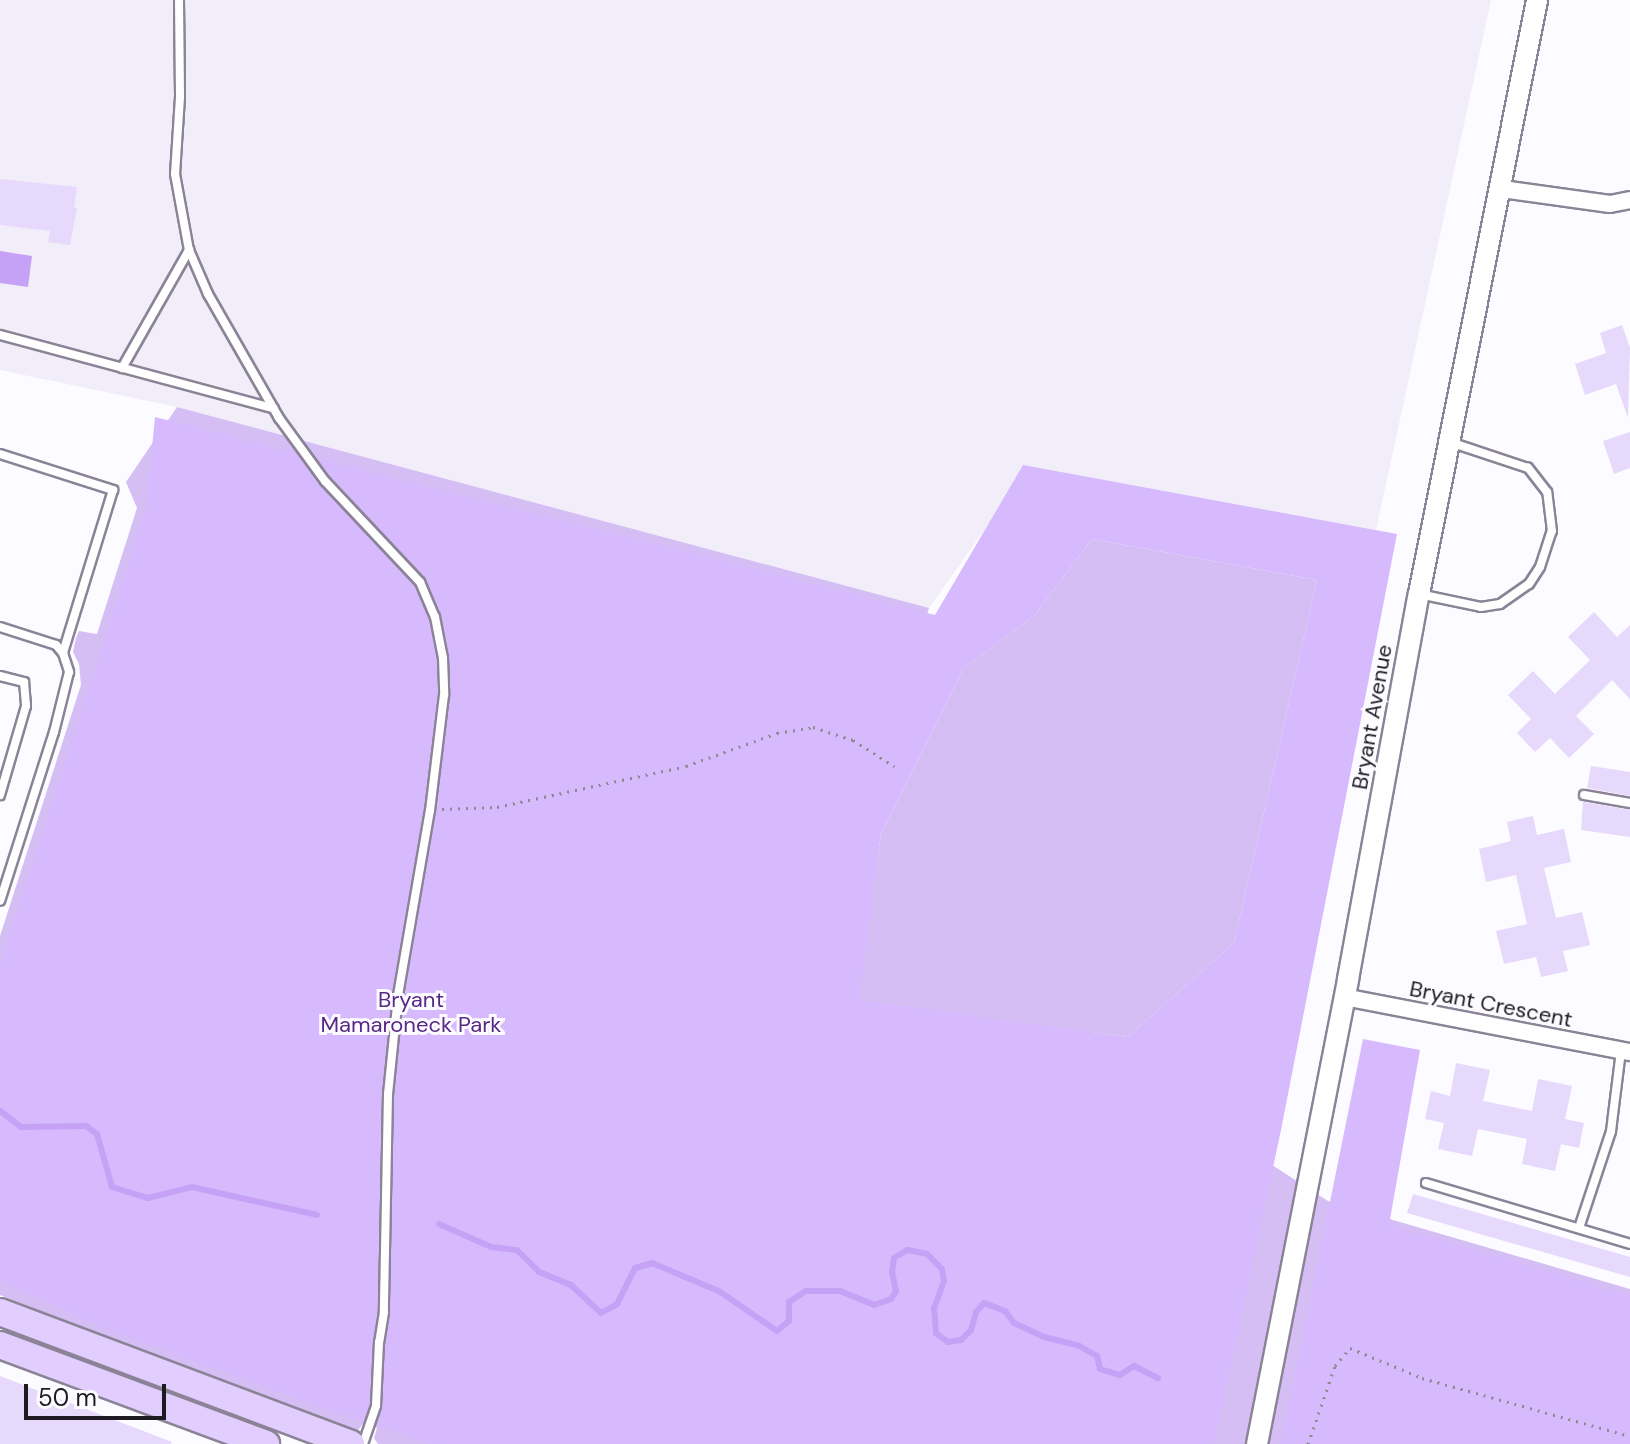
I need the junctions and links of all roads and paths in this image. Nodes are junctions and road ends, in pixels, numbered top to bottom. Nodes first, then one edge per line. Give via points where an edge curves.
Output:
1 (179, 0) edge
2 (1537, 0) edge
3 (1502, 189) junction
4 (1630, 200) edge
5 (189, 250) junction
6 (0, 335) edge
7 (122, 368) junction
8 (273, 408) junction
9 (1450, 442) junction
10 (0, 454) edge
11 (1419, 594) junction
12 (0, 627) edge
13 (63, 653) junction
14 (0, 676) edge
15 (894, 766) dead end
16 (0, 795) edge
17 (1584, 795) dead end
18 (1630, 803) edge
19 (430, 810) junction
20 (0, 901) edge
21 (1344, 997) junction
22 (1625, 1052) edge
23 (1426, 1183) dead end
24 (1579, 1228) junction
25 (1630, 1244) edge
26 (0, 1312) edge
27 (0, 1345) edge
28 (1630, 1436) edge
29 (266, 1444) edge
30 (351, 1444) edge
31 (363, 1444) edge
32 (1257, 1444) edge
33 (1308, 1444) edge

1 - 5 lane via 175,174
2 - 3 street, Bryant Avenue
3 - 4 street via 1610,204
3 - 9 street, Bryant Avenue
5 - 7 lane
5 - 8 lane
6 - 7 lane
7 - 8 lane
8 - 19 lane via 325,481 420,582 435,617 444,695
9 - 11 street, Bryant Avenue
9 - 11 lane via 1528,468 1547,492 1552,531 1529,584 1500,604 1481,607
10 - 13 lane via 113,490
11 - 21 street, Bryant Avenue
12 - 13 lane via 50,643
13 - 20 lane via 68,684
14 - 16 lane via 24,682 26,706
15 - 19 path via 853,740 813,727 777,733 686,766 497,807
17 - 18 lane
19 - 31 lane via 398,996 388,1094 384,1312 376,1406
21 - 22 street, Bryant Crescent
21 - 32 street, Bryant Avenue
22 - 24 lane via 1611,1131
23 - 24 lane
24 - 25 lane
26 - 30 main road
27 - 29 main road
28 - 33 path via 1422,1378 1350,1348 1330,1379

